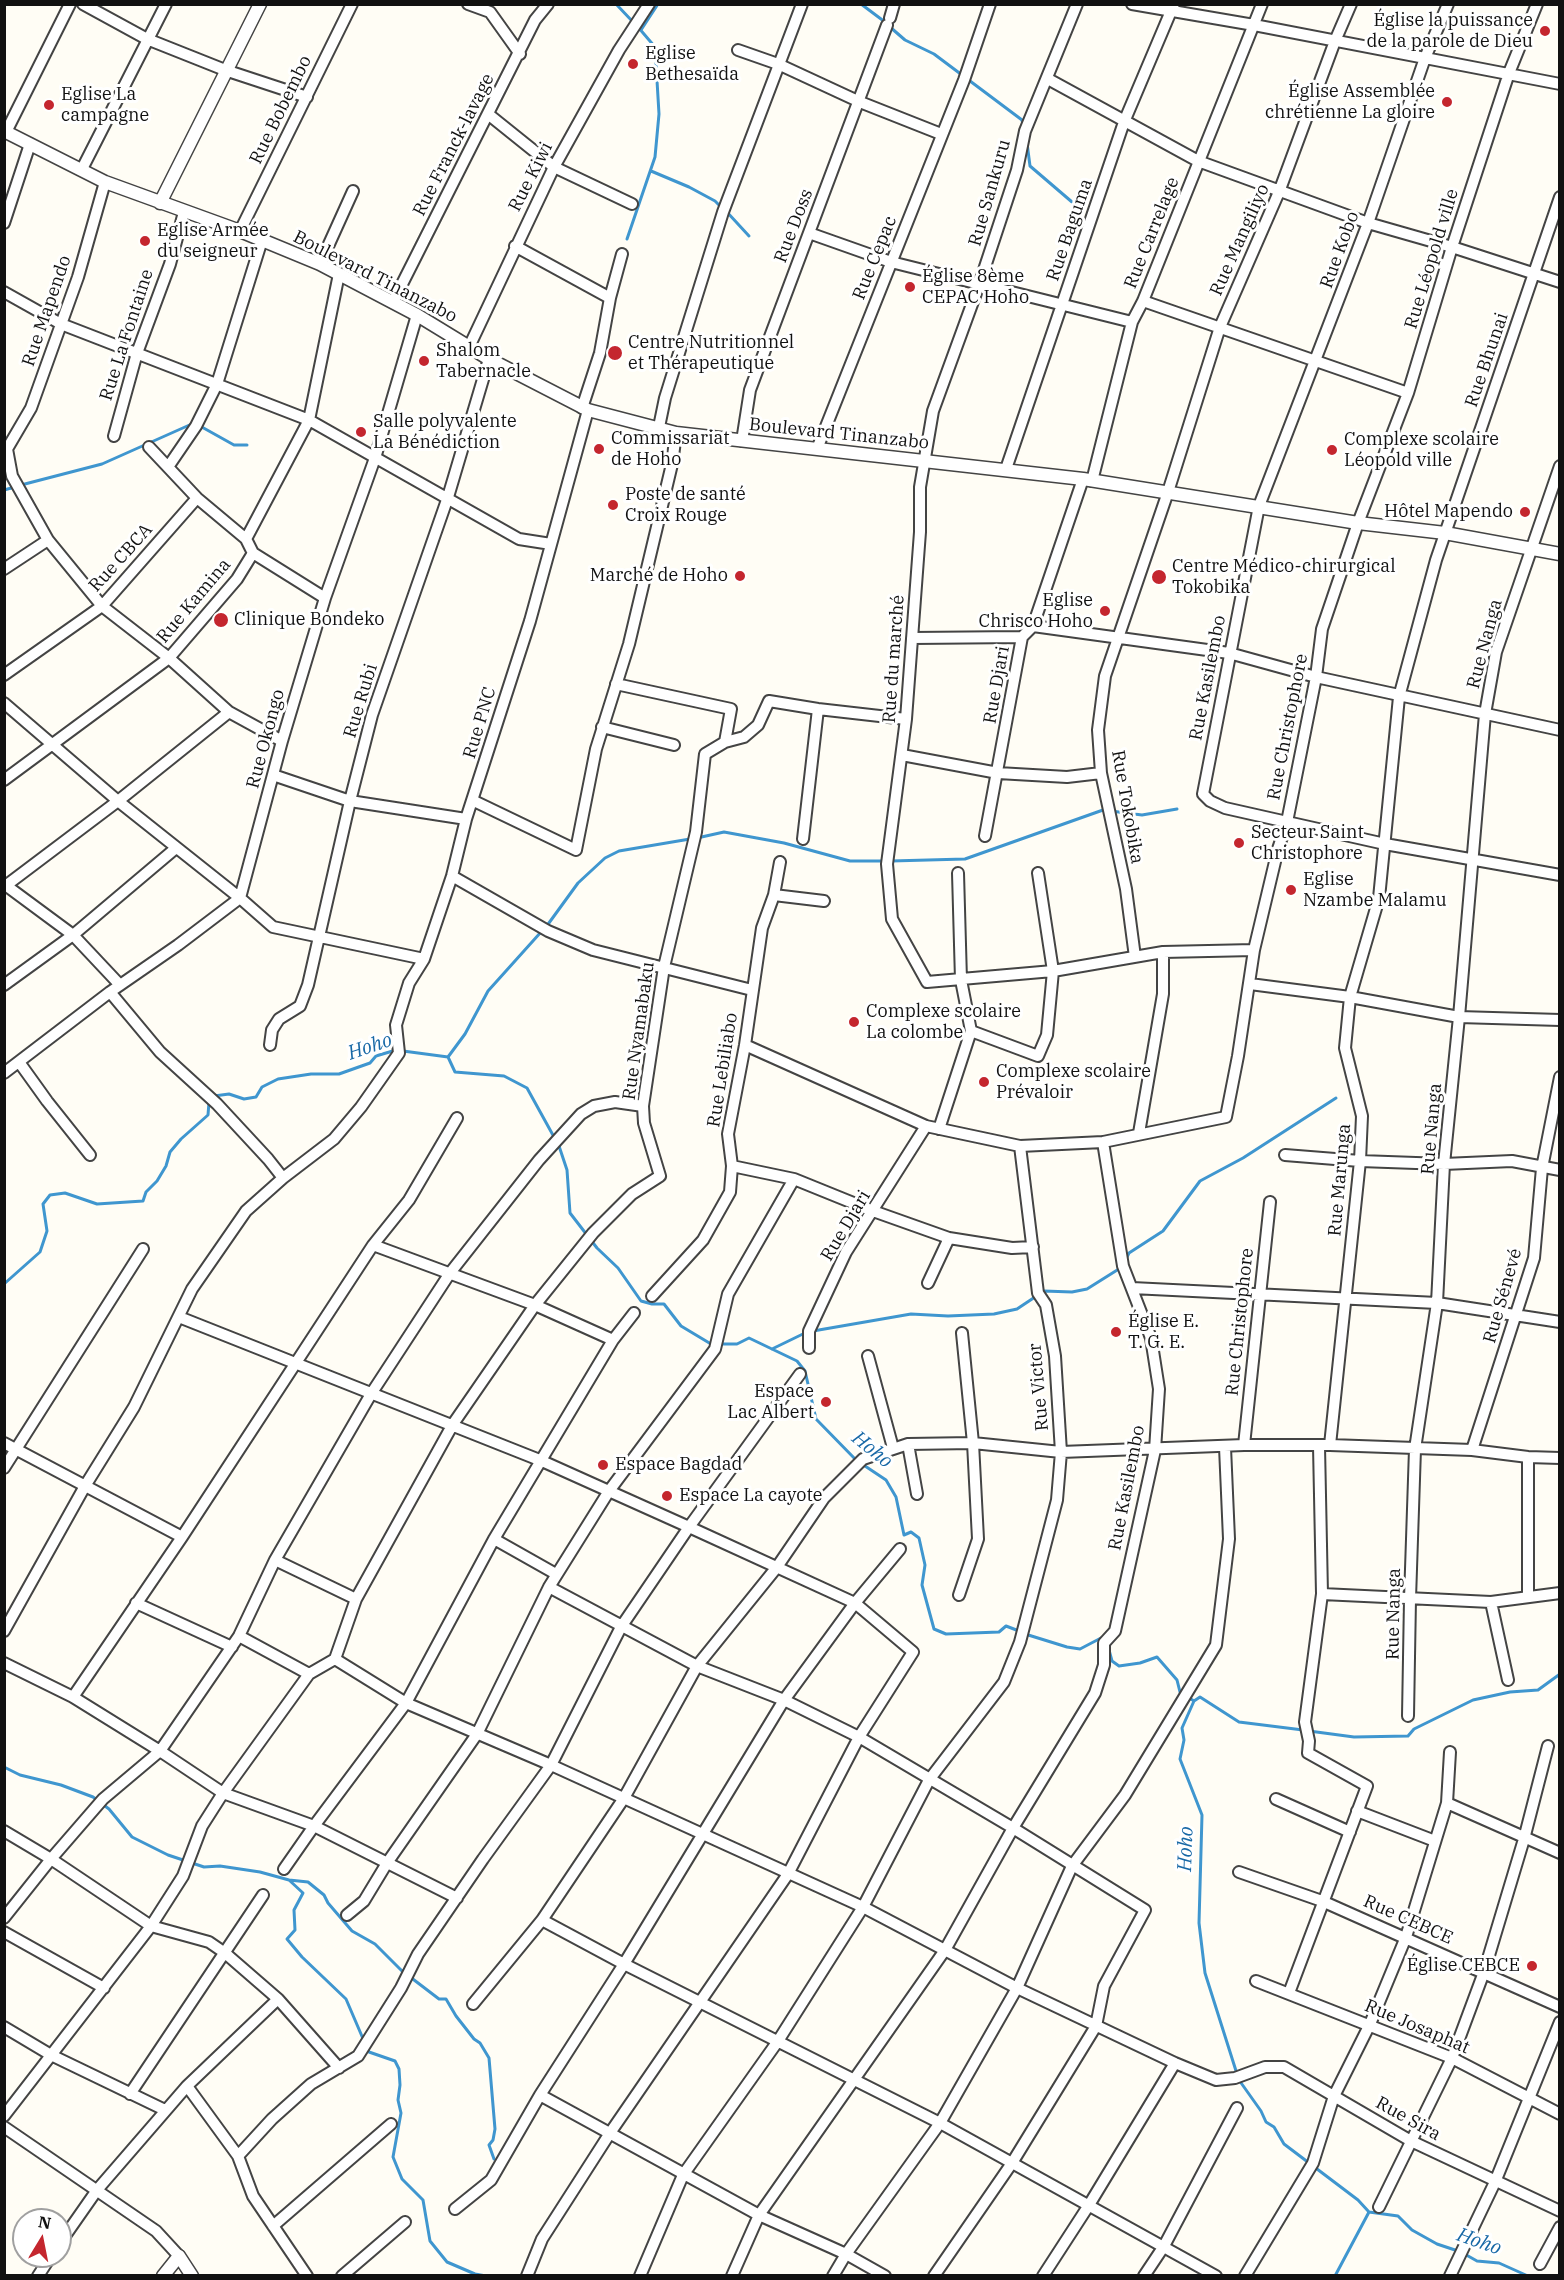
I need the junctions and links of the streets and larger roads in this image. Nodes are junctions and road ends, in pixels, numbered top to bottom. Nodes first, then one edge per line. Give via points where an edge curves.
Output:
1 (70, 4) edge
2 (82, 4) edge
3 (166, 4) edge
4 (260, 4) edge
5 (352, 4) edge
6 (468, 4) edge
7 (549, 4) edge
8 (649, 4) edge
9 (802, 4) edge
10 (894, 4) edge
11 (990, 4) edge
12 (1077, 4) edge
13 (1132, 4) edge
14 (1262, 4) edge
15 (1351, 4) edge
16 (1448, 4) edge
17 (1537, 4) edge
18 (1173, 9) edge
19 (1254, 25) junction
20 (147, 39) junction
21 (1335, 41) junction
22 (738, 50) dead end
23 (520, 54) junction
24 (1425, 58) junction
25 (778, 64) junction
26 (225, 70) junction
27 (1509, 73) junction
28 (1048, 80) junction
29 (1560, 84) edge
30 (307, 97) junction
31 (860, 102) junction
32 (488, 114) junction
33 (1124, 122) junction
34 (5, 131) edge
35 (941, 134) junction
36 (30, 144) junction
37 (1198, 161) junction
38 (554, 167) junction
39 (82, 169) junction
40 (105, 182) junction
41 (353, 191) dead end
42 (1279, 192) junction
43 (1560, 196) edge
44 (160, 203) junction
45 (632, 204) dead end
46 (184, 212) junction
47 (4, 223) edge
48 (1368, 223) junction
49 (240, 231) junction
50 (809, 233) junction
51 (262, 240) junction
52 (515, 246) junction
53 (1452, 247) junction
54 (622, 254) dead end
55 (891, 262) junction
56 (320, 264) junction
57 (1534, 273) junction
58 (339, 274) junction
59 (1560, 282) edge
60 (979, 285) junction
61 (4, 292) edge
62 (610, 298) junction
63 (1143, 301) junction
64 (393, 302) junction
65 (1061, 305) junction
66 (417, 315) junction
67 (1132, 322) junction
68 (61, 324) junction
69 (1220, 327) junction
70 (469, 346) junction
71 (137, 353) junction
72 (489, 360) junction
73 (1316, 360) junction
74 (217, 384) junction
75 (1408, 393) junction
76 (585, 409) junction
77 (309, 420) junction
78 (658, 428) junction
79 (676, 433) junction
80 (114, 436) dead end
81 (742, 441) junction
82 (149, 447) dead end
83 (817, 448) junction
84 (375, 458) junction
85 (924, 462) junction
86 (1560, 466) edge
87 (168, 467) junction
88 (1006, 469) junction
89 (1087, 480) junction
90 (1168, 492) junction
91 (448, 497) junction
92 (197, 498) junction
93 (1259, 506) junction
94 (1358, 523) junction
95 (1445, 533) junction
96 (246, 539) junction
97 (48, 540) junction
98 (551, 544) junction
99 (1531, 550) junction
100 (253, 553) junction
101 (1560, 554) edge
102 (4, 569) edge
103 (325, 598) junction
104 (102, 606) junction
105 (1033, 626) junction
106 (1022, 637) junction
107 (1118, 637) junction
108 (912, 638) junction
109 (1229, 652) junction
110 (169, 658) junction
111 (4, 675) edge
112 (1316, 677) junction
113 (616, 684) junction
114 (1399, 697) junction
115 (4, 703) edge
116 (818, 709) junction
117 (229, 712) junction
118 (1485, 714) junction
119 (906, 719) junction
120 (602, 727) junction
121 (1560, 730) edge
122 (282, 741) junction
123 (725, 742) junction
124 (51, 744) junction
125 (674, 744) dead end
126 (902, 755) junction
127 (998, 773) junction
128 (1101, 773) junction
129 (273, 775) junction
130 (4, 780) edge
131 (118, 801) junction
132 (350, 801) junction
133 (474, 801) junction
134 (466, 819) junction
135 (1287, 822) junction
136 (984, 836) dead end
137 (803, 839) dead end
138 (1385, 844) junction
139 (176, 848) junction
140 (1472, 859) junction
141 (780, 862) dead end
142 (958, 873) dead end
143 (1038, 873) dead end
144 (1560, 874) edge
145 (452, 876) junction
146 (5, 885) edge
147 (774, 895) junction
148 (240, 898) junction
149 (824, 901) dead end
150 (73, 935) junction
151 (318, 936) junction
152 (1254, 950) junction
153 (1163, 952) junction
154 (1136, 957) junction
155 (424, 959) junction
156 (664, 967) junction
157 (1053, 972) junction
158 (961, 980) junction
159 (1250, 984) junction
160 (4, 985) edge
161 (120, 985) junction
162 (752, 990) junction
163 (110, 992) junction
164 (1350, 998) junction
165 (1459, 1017) junction
166 (1560, 1020) edge
167 (971, 1031) junction
168 (745, 1045) junction
169 (270, 1046) dead end
170 (19, 1062) junction
171 (6, 1070) edge
172 (1560, 1077) edge
173 (643, 1106) junction
174 (457, 1118) dead end
175 (926, 1126) junction
176 (939, 1129) junction
177 (1140, 1134) junction
178 (1102, 1142) junction
179 (1020, 1146) junction
180 (90, 1155) dead end
181 (1285, 1155) dead end
182 (1360, 1161) junction
183 (1444, 1164) junction
184 (732, 1166) junction
185 (1542, 1168) junction
186 (1560, 1170) edge
187 (283, 1178) junction
188 (794, 1179) junction
189 (1270, 1202) dead end
190 (873, 1211) junction
191 (949, 1238) junction
192 (373, 1245) junction
193 (1033, 1247) junction
194 (143, 1248) dead end
195 (450, 1273) junction
196 (928, 1283) dead end
197 (1132, 1288) junction
198 (1260, 1293) junction
199 (652, 1296) dead end
200 (1345, 1298) junction
201 (1437, 1303) junction
202 (535, 1305) junction
203 (634, 1313) dead end
204 (1517, 1314) junction
205 (179, 1317) junction
206 (1560, 1322) edge
207 (962, 1334) dead end
208 (613, 1340) junction
209 (809, 1348) dead end
210 (868, 1356) dead end
211 (296, 1364) junction
212 (800, 1374) dead end
213 (371, 1394) junction
214 (453, 1424) junction
215 (4, 1443) edge
216 (973, 1443) junction
217 (908, 1444) junction
218 (1244, 1445) junction
219 (1325, 1445) junction
220 (1224, 1447) junction
221 (893, 1448) junction
222 (16, 1449) junction
223 (1155, 1449) junction
224 (1415, 1449) junction
225 (1472, 1450) junction
226 (1061, 1452) junction
227 (1528, 1457) junction
228 (1560, 1458) edge
229 (542, 1461) junction
230 (4, 1468) edge
231 (85, 1486) junction
232 (609, 1491) junction
233 (917, 1494) dead end
234 (689, 1527) junction
235 (182, 1537) junction
236 (494, 1539) junction
237 (900, 1549) dead end
238 (275, 1560) junction
239 (777, 1568) junction
240 (556, 1574) junction
241 (549, 1587) junction
242 (1560, 1593) edge
243 (1322, 1594) junction
244 (959, 1595) dead end
245 (1528, 1598) junction
246 (356, 1599) junction
247 (1410, 1599) junction
248 (1491, 1602) junction
249 (136, 1603) junction
250 (855, 1603) junction
251 (621, 1627) junction
252 (4, 1631) edge
253 (238, 1636) junction
254 (232, 1647) junction
255 (334, 1659) junction
256 (4, 1663) edge
257 (697, 1666) junction
258 (309, 1674) junction
259 (1508, 1680) dead end
260 (73, 1697) junction
261 (784, 1700) junction
262 (406, 1703) junction
263 (1408, 1716) dead end
264 (477, 1734) junction
265 (859, 1737) junction
266 (1548, 1746) dead end
267 (160, 1751) junction
268 (1450, 1752) dead end
269 (551, 1766) junction
270 (929, 1780) junction
271 (223, 1793) junction
272 (624, 1798) junction
273 (1276, 1799) dead end
274 (1447, 1803) junction
275 (1357, 1811) junction
276 (314, 1826) junction
277 (1013, 1828) junction
278 (4, 1831) edge
279 (1350, 1832) junction
280 (703, 1834) junction
281 (1524, 1839) junction
282 (1436, 1841) junction
283 (1560, 1853) edge
284 (51, 1859) junction
285 (387, 1863) junction
286 (1072, 1866) junction
287 (284, 1869) dead end
288 (1239, 1872) dead end
289 (788, 1875) junction
290 (262, 1895) dead end
291 (457, 1898) junction
292 (1322, 1900) junction
293 (863, 1907) junction
294 (347, 1915) dead end
295 (4, 1918) edge
296 (542, 1920) junction
297 (151, 1926) junction
298 (4, 1932) edge
299 (1406, 1937) junction
300 (945, 1950) junction
301 (225, 1953) junction
302 (624, 1964) junction
303 (1484, 1972) junction
304 (1256, 1981) dead end
305 (104, 1988) junction
306 (1017, 1988) junction
307 (1289, 1993) junction
308 (278, 1999) junction
309 (702, 2002) junction
310 (473, 2004) dead end
311 (1560, 2007) edge
312 (1560, 2022) edge
313 (1370, 2024) junction
314 (1096, 2026) junction
315 (4, 2027) edge
316 (778, 2041) junction
317 (51, 2055) junction
318 (1452, 2058) junction
319 (1175, 2063) junction
320 (339, 2068) junction
321 (854, 2082) junction
322 (187, 2086) junction
323 (130, 2094) junction
324 (540, 2095) junction
325 (1334, 2096) junction
326 (1530, 2100) junction
327 (1237, 2108) dead end
328 (165, 2110) junction
329 (1560, 2114) edge
330 (4, 2116) edge
331 (940, 2123) junction
332 (391, 2124) dead end
333 (4, 2127) edge
334 (610, 2133) junction
335 (1411, 2140) junction
336 (238, 2156) junction
337 (1012, 2163) junction
338 (683, 2175) junction
339 (1495, 2182) junction
340 (97, 2190) junction
341 (1089, 2205) junction
342 (1379, 2207) dead end
343 (455, 2208) dead end
344 (1560, 2211) edge
345 (759, 2215) junction
346 (405, 2222) dead end
347 (72, 2226) edge
348 (273, 2226) junction
349 (1560, 2227) edge
350 (1164, 2246) junction
351 (846, 2254) junction
352 (179, 2256) junction
353 (1540, 2264) dead end
354 (164, 2276) edge
355 (192, 2276) edge
356 (307, 2276) edge
357 (342, 2276) edge
358 (527, 2276) edge
359 (640, 2276) edge
360 (732, 2276) edge
361 (834, 2276) edge
362 (885, 2276) edge
363 (934, 2276) edge
364 (1043, 2276) edge
365 (1144, 2276) edge
366 (1216, 2276) edge
367 (1245, 2276) edge
368 (1450, 2276) edge

1 - 34 street
2 - 20 street
3 - 20 street
4 - 26 street
5 - 30 street, Rue Bobembo
6 - 23 street via 490,12
7 - 23 street, Rue Franck-lavage via 535,20
8 - 38 street, Rue Kiwi
9 - 25 street
10 - 31 street, Rue Doss
11 - 35 street, Rue Cepac
12 - 28 street, Rue Sankuru
13 - 18 street
14 - 19 street, Rue Carrelage
15 - 21 street, Rue Mangiliyo
16 - 24 street, Rue Kobo
17 - 27 street, Rue Léopold ville
18 - 19 street
18 - 33 street, Rue Baguma
19 - 21 street
19 - 37 street, Rue Carrelage
20 - 26 street
20 - 39 street
21 - 24 street
21 - 42 street, Rue Mangiliyo
22 - 25 street
23 - 32 street, Rue Franck-lavage
24 - 27 street
24 - 48 street, Rue Kobo
25 - 31 street
25 - 78 street via 726,201
26 - 30 street
26 - 44 street
27 - 29 street
27 - 53 street, Rue Léopold ville
28 - 33 street
28 - 60 street, Rue Sankuru via 1025,131 1017,170
30 - 49 street, Rue Bobembo
31 - 35 street
31 - 50 street, Rue Doss
32 - 38 street
32 - 64 street, Rue Franck-lavage
33 - 37 street
33 - 65 street, Rue Baguma
34 - 36 street, Boulevard Tinanzabo
35 - 55 street, Rue Cepac
36 - 39 street, Boulevard Tinanzabo
36 - 47 street
37 - 42 street
37 - 63 street, Rue Carrelage
38 - 45 street
38 - 52 street, Rue Kiwi
39 - 40 street, Boulevard Tinanzabo
40 - 44 street, Boulevard Tinanzabo
40 - 68 street, Rue Mapendo
41 - 56 street
42 - 48 street
42 - 69 street, Rue Mangiliyo
43 - 57 street, Rue Bhunai
44 - 46 street, Boulevard Tinanzabo
46 - 49 street, Boulevard Tinanzabo
46 - 71 street, Rue La Fontaine via 170,264
48 - 53 street
48 - 73 street, Rue Kobo
49 - 51 street, Boulevard Tinanzabo
50 - 55 street
50 - 81 street, Rue Doss via 750,390
51 - 56 street, Boulevard Tinanzabo
51 - 74 street
52 - 62 street
52 - 70 street, Rue Kiwi
53 - 57 street
53 - 75 street, Rue Léopold ville
54 - 62 street, Rue PNC
55 - 60 street
55 - 83 street, Rue Cepac
56 - 58 street, Boulevard Tinanzabo
57 - 59 street
57 - 95 street, Rue Bhunai
58 - 64 street, Boulevard Tinanzabo
58 - 77 street
60 - 65 street
60 - 85 street, Rue Sankuru via 933,411
61 - 68 street
62 - 76 street, Rue PNC
63 - 67 street, Rue Carrelage
63 - 69 street
64 - 66 street, Boulevard Tinanzabo
65 - 67 street
65 - 88 street, Rue Baguma
66 - 70 street, Boulevard Tinanzabo
66 - 84 street, Rue Okongo
67 - 89 street, Rue Carrelage
68 - 71 street
68 - 97 street, Rue Mapendo via 31,408 7,449 14,481
69 - 73 street
69 - 90 street, Rue Mangiliyo
70 - 72 street, Boulevard Tinanzabo
71 - 74 street
71 - 80 street, Rue La Fontaine
72 - 76 street, Boulevard Tinanzabo
72 - 91 street, Rue Rubi
73 - 75 street
73 - 93 street, Rue Kobo
74 - 77 street
74 - 87 street
75 - 94 street, Rue Léopold ville
76 - 78 street, Boulevard Tinanzabo
76 - 98 street, Rue PNC
77 - 84 street
77 - 96 street
78 - 79 street, Boulevard Tinanzabo
79 - 81 street, Boulevard Tinanzabo
79 - 113 street via 629,644
81 - 83 street, Boulevard Tinanzabo
82 - 87 street
83 - 85 street, Boulevard Tinanzabo
84 - 91 street
84 - 103 street, Rue Okongo
85 - 88 street, Boulevard Tinanzabo
85 - 108 street, Rue du marché
86 - 99 street
87 - 92 street
88 - 89 street, Boulevard Tinanzabo
89 - 90 street, Boulevard Tinanzabo
89 - 105 street, Rue Djari
90 - 93 street, Boulevard Tinanzabo
90 - 107 street, Rue Tokobika
91 - 98 street via 519,539
91 - 132 street, Rue Rubi via 372,715
92 - 96 street
92 - 104 street, Rue CBCA
93 - 94 street, Boulevard Tinanzabo
93 - 109 street, Rue Kasilembo
94 - 95 street, Boulevard Tinanzabo
94 - 112 street, Rue Christophore via 1322,629
95 - 99 street, Boulevard Tinanzabo
95 - 114 street, Rue Marunga
96 - 100 street, Rue Kamina
97 - 102 street
97 - 104 street, Rue Mapendo
98 - 133 street, Rue PNC
99 - 101 street, Boulevard Tinanzabo
99 - 118 street, Rue Nanga via 1496,652
100 - 103 street
100 - 110 street, Rue Kamina via 237,579
103 - 122 street, Rue Okongo
104 - 110 street, Rue Mapendo
104 - 111 street, Rue CBCA
105 - 106 street, Rue Djari
105 - 107 street
106 - 108 street
106 - 127 street, Rue Djari
107 - 109 street
107 - 128 street, Rue Tokobika via 1105,676 1098,730
108 - 119 street, Rue du marché
109 - 112 street
109 - 135 street, Rue Kasilembo via 1203,794 1225,808
110 - 117 street, Rue Mapendo
110 - 124 street, Rue Kamina
112 - 114 street
112 - 135 street, Rue Christophore
113 - 120 street
113 - 123 street via 731,709
114 - 118 street
114 - 138 street, Rue Marunga
115 - 124 street
116 - 119 street
116 - 123 street via 769,701 758,725 744,736
116 - 137 street
117 - 122 street, Rue Mapendo
117 - 131 street
118 - 121 street
118 - 140 street, Rue Nanga
119 - 126 street, Rue du marché
120 - 125 street
120 - 133 street via 576,850
122 - 129 street, Rue Okongo
123 - 156 street, Rue Nyamabaku via 705,754 695,836
124 - 130 street, Rue Kamina
124 - 131 street
126 - 127 street
126 - 158 street, Rue du marché via 887,861 892,919 927,982
127 - 128 street via 1067,777
127 - 136 street, Rue Djari
128 - 154 street, Rue Tokobika
129 - 132 street
129 - 148 street, Rue Okongo
131 - 139 street
131 - 146 street
132 - 134 street
132 - 151 street, Rue Rubi
133 - 134 street, Rue PNC
134 - 145 street, Rue PNC
135 - 138 street
135 - 152 street, Rue Christophore
138 - 140 street
138 - 164 street, Rue Marunga via 1379,898
139 - 148 street
139 - 150 street
140 - 144 street
140 - 165 street, Rue Nanga
141 - 147 street, Rue Lebiliabo
142 - 158 street
143 - 157 street
145 - 155 street, Rue PNC
145 - 156 street via 543,928 593,950
146 - 150 street
147 - 149 street
147 - 162 street, Rue Lebiliabo via 762,928
148 - 151 street via 273,927
148 - 161 street
150 - 160 street
150 - 161 street
151 - 155 street
151 - 169 street, Rue Rubi via 300,1006 279,1019 272,1030
152 - 153 street
152 - 159 street, Rue Christophore
153 - 154 street
153 - 177 street via 1163,994
154 - 157 street
155 - 187 street, Rue PNC via 409,983 396,1025 398,1047 388,1070 334,1139
156 - 162 street
156 - 173 street, Rue Nyamabaku
157 - 158 street
157 - 167 street via 1047,1035 1038,1056
158 - 167 street
159 - 164 street
159 - 177 street, Rue Christophore via 1226,1117
161 - 163 street
162 - 168 street, Rue Lebiliabo
163 - 170 street
163 - 187 street via 160,1052 218,1104
164 - 165 street
164 - 182 street, Rue Marunga via 1345,1048 1362,1116
165 - 166 street
165 - 183 street, Rue Nanga
167 - 176 street
168 - 175 street
168 - 184 street, Rue Lebiliabo via 728,1134
170 - 171 street
170 - 180 street
172 - 185 street, Rue Sénevé
173 - 195 street via 615,1102 594,1106 581,1114
173 - 202 street, Rue Nyamabaku via 644,1123 660,1176 632,1194 591,1236
174 - 192 street via 409,1200
175 - 176 street
175 - 190 street, Rue Djari
176 - 179 street
177 - 178 street
178 - 179 street
178 - 197 street, Rue Kasilembo via 1123,1266
179 - 193 street, Rue Victor
181 - 182 street
182 - 183 street
182 - 200 street, Rue Marunga
183 - 185 street via 1512,1161
183 - 201 street, Rue Nanga
184 - 188 street
184 - 199 street, Rue Lebiliabo via 729,1192 703,1240
185 - 186 street
185 - 204 street, Rue Sénevé via 1534,1258
187 - 205 street via 246,1211 192,1289
188 - 190 street
188 - 232 street via 728,1294 716,1344
189 - 198 street, Rue Christophore
190 - 191 street
190 - 209 street, Rue Djari via 846,1252 809,1331
191 - 193 street via 1012,1248
191 - 196 street
192 - 195 street
192 - 211 street
193 - 226 street, Rue Victor via 1038,1293 1046,1305 1055,1356
194 - 222 street
195 - 202 street
195 - 213 street
197 - 198 street
197 - 223 street, Rue Kasilembo via 1151,1338 1159,1389
198 - 200 street
198 - 218 street, Rue Christophore
200 - 201 street
200 - 219 street, Rue Marunga
201 - 204 street
201 - 224 street, Rue Nanga
202 - 208 street
202 - 214 street
203 - 208 street
204 - 206 street
204 - 225 street, Rue Sénevé
205 - 211 street
205 - 231 street via 134,1407
207 - 216 street
208 - 229 street
210 - 221 street
211 - 213 street
211 - 235 street
212 - 234 street
213 - 214 street
213 - 238 street
214 - 229 street
214 - 246 street
215 - 222 street
216 - 217 street
216 - 226 street
216 - 244 street via 978,1539
217 - 221 street
217 - 233 street
218 - 219 street
218 - 220 street
219 - 224 street
219 - 243 street, Rue Marunga
220 - 223 street
220 - 286 street via 1229,1539 1216,1645 1125,1795
221 - 239 street via 859,1463 824,1498
222 - 230 street
222 - 231 street
223 - 226 street
223 - 277 street, Rue Kasilembo via 1115,1631 1104,1643 1104,1665 1095,1693
224 - 225 street
224 - 247 street, Rue Nanga
225 - 227 street
226 - 270 street, Rue Victor via 1057,1500 1020,1642 1004,1682
227 - 228 street
227 - 245 street
229 - 232 street
229 - 236 street
231 - 235 street
231 - 252 street
232 - 234 street
232 - 240 street
234 - 239 street
234 - 251 street
235 - 249 street
236 - 240 street
236 - 262 street
237 - 250 street
238 - 246 street
238 - 253 street
239 - 250 street
239 - 257 street
240 - 241 street
241 - 251 street
241 - 264 street
242 - 245 street
243 - 247 street
243 - 275 street, Rue Marunga via 1305,1722 1308,1753 1367,1786
245 - 248 street
246 - 255 street
247 - 248 street
247 - 263 street, Rue Nanga
248 - 259 street
249 - 254 street
249 - 260 street
250 - 261 street
250 - 265 street via 913,1652
251 - 257 street
251 - 269 street
253 - 254 street
253 - 258 street
254 - 267 street
255 - 258 street
255 - 262 street, Rue Sira
256 - 260 street
257 - 261 street
257 - 272 street
258 - 271 street
260 - 267 street
261 - 265 street
261 - 280 street
262 - 264 street, Rue Sira
262 - 276 street
264 - 269 street, Rue Sira
264 - 285 street
265 - 270 street
265 - 289 street
266 - 281 street
267 - 271 street
267 - 284 street via 103,1799
268 - 274 street
269 - 272 street, Rue Sira
269 - 291 street
270 - 277 street
270 - 293 street, Rue Victor
271 - 276 street
271 - 297 street via 202,1826 183,1876
272 - 280 street, Rue Sira
272 - 296 street
273 - 279 street
274 - 281 street
274 - 282 street
275 - 279 street
275 - 282 street
276 - 285 street
276 - 287 street
277 - 286 street
277 - 300 street
278 - 284 street
279 - 292 street
280 - 289 street, Rue Sira
280 - 302 street
281 - 283 street
281 - 303 street
282 - 299 street
284 - 295 street
284 - 297 street
285 - 291 street
285 - 294 street via 364,1901
286 - 306 street
286 - 314 street via 1145,1910 1104,1986
288 - 292 street, Rue CEBCE
289 - 293 street, Rue Sira
289 - 309 street
290 - 301 street
291 - 320 street via 418,1954 358,2056
292 - 299 street, Rue CEBCE
292 - 307 street
293 - 300 street, Rue Sira
293 - 316 street, Rue Victor
296 - 302 street
296 - 310 street
297 - 301 street via 209,1942
297 - 305 street
298 - 305 street
299 - 303 street, Rue CEBCE
299 - 313 street
300 - 306 street, Rue Sira
300 - 321 street
301 - 308 street
301 - 323 street
302 - 309 street
302 - 324 street
303 - 311 street, Rue CEBCE
303 - 318 street
304 - 307 street, Rue Josaphat
305 - 317 street
306 - 314 street, Rue Sira
306 - 331 street
307 - 313 street, Rue Josaphat
308 - 320 street
308 - 322 street
309 - 316 street
309 - 334 street
312 - 326 street
313 - 318 street, Rue Josaphat
313 - 325 street
314 - 319 street, Rue Sira
314 - 337 street
315 - 317 street
316 - 321 street
316 - 338 street, Rue Victor
317 - 323 street
317 - 330 street
318 - 326 street, Rue Josaphat
318 - 335 street
319 - 325 street, Rue Sira via 1216,2080 1265,2067 1284,2067
319 - 341 street
320 - 336 street via 311,2084
321 - 331 street
321 - 345 street
322 - 328 street
322 - 336 street
323 - 328 street
324 - 334 street
324 - 343 street via 491,2180
325 - 335 street, Rue Sira
325 - 367 street via 1312,2165
326 - 329 street, Rue Josaphat
326 - 339 street
327 - 350 street
328 - 340 street
331 - 337 street
331 - 351 street
332 - 348 street
333 - 340 street
334 - 338 street
334 - 358 street via 542,2239
335 - 339 street, Rue Sira
335 - 342 street
336 - 348 street via 253,2196
337 - 341 street
337 - 363 street
338 - 345 street
338 - 359 street, Rue Victor
339 - 344 street, Rue Sira
339 - 368 street
340 - 347 street
340 - 352 street via 156,2231
341 - 350 street
341 - 364 street
345 - 351 street
345 - 360 street
346 - 357 street
348 - 356 street
349 - 353 street
350 - 365 street
350 - 366 street
351 - 361 street
351 - 362 street
352 - 354 street
352 - 355 street

